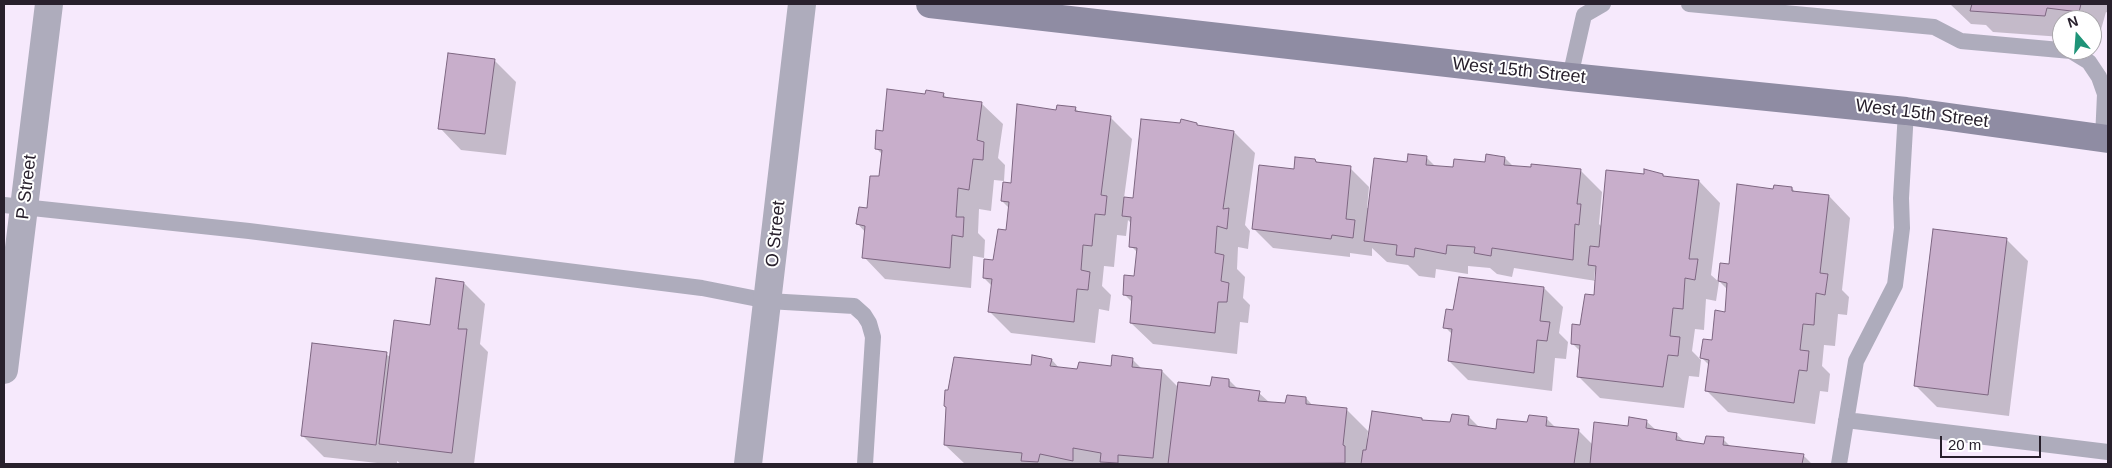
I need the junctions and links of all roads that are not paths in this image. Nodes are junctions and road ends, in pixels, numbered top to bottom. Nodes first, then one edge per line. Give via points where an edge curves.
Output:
1 (49, 4) edge
2 (802, 4) edge
3 (930, 4) edge
4 (1603, 4) edge
5 (1689, 4) edge
6 (990, 7) edge
7 (1584, 9) edge
8 (1849, 11) edge
9 (1570, 77) junction
10 (1906, 111) junction
11 (2105, 139) edge
12 (14, 206) edge
13 (768, 301) junction
14 (4, 370) edge
15 (1846, 420) junction
16 (2108, 452) edge
17 (748, 464) edge
18 (865, 464) edge
19 (1839, 464) edge

1 - 12 street, P Street
2 - 13 street, O Street
3 - 6 street, West 15th Street
4 - 7 lane
5 - 8 lane
6 - 9 street, West 15th Street
7 - 9 lane
8 - 11 lane via 1934,27 1961,41 2070,51 2089,62 2099,77 2105,94
9 - 10 street, West 15th Street
10 - 11 street, West 15th Street
10 - 15 lane via 1902,228 1895,285 1856,360
12 - 13 lane via 249,231 673,284
12 - 14 street, P Street
13 - 17 street, O Street
13 - 18 lane via 854,306 870,323 873,337
15 - 16 lane
15 - 19 lane

